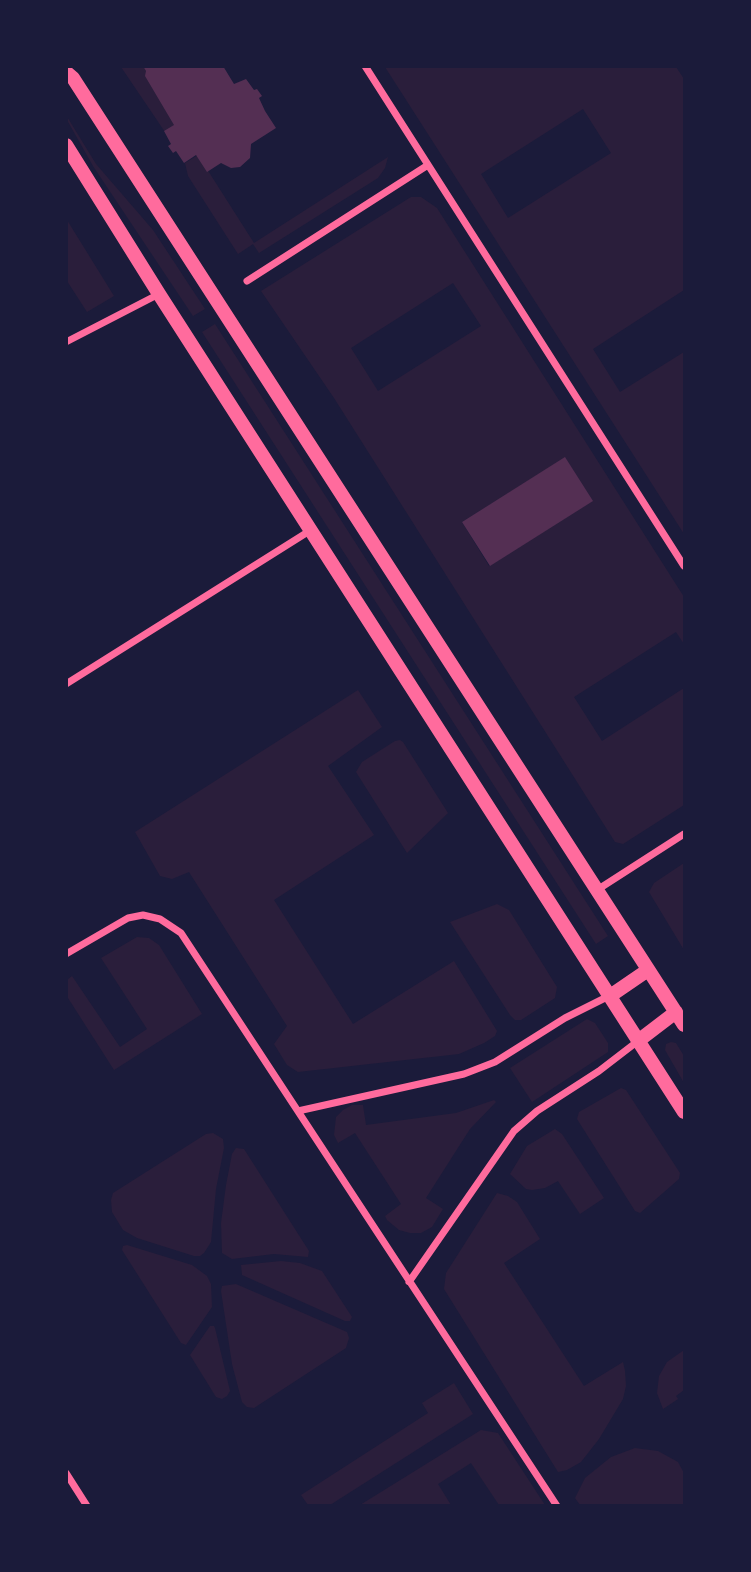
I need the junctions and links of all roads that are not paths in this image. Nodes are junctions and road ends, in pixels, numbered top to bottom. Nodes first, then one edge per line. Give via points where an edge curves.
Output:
1 (365, 66) edge
2 (66, 72) edge
3 (66, 145) edge
4 (428, 165) junction
5 (247, 281) dead end
6 (159, 294) junction
7 (66, 342) edge
8 (311, 530) junction
9 (684, 566) edge
10 (66, 684) edge
11 (684, 834) edge
12 (597, 890) junction
13 (66, 954) edge
14 (649, 970) junction
15 (610, 996) junction
16 (676, 1012) junction
17 (684, 1025) edge
18 (638, 1041) junction
19 (298, 1111) junction
20 (684, 1112) edge
21 (409, 1282) junction
22 (66, 1474) edge
23 (87, 1506) edge
24 (557, 1506) edge

1 - 4 street
2 - 12 main road
3 - 6 main road
4 - 5 street
4 - 9 street
6 - 7 street
6 - 8 main road
8 - 10 street
8 - 15 main road
11 - 12 street
12 - 14 main road
13 - 19 street via 111,926 143,915 160,919 181,933
14 - 15 main road
14 - 16 main road
15 - 18 main road
15 - 19 street via 495,1062 464,1074
16 - 17 main road
16 - 18 main road
18 - 20 main road
18 - 21 street via 514,1131
19 - 21 street
21 - 24 street
22 - 23 street

